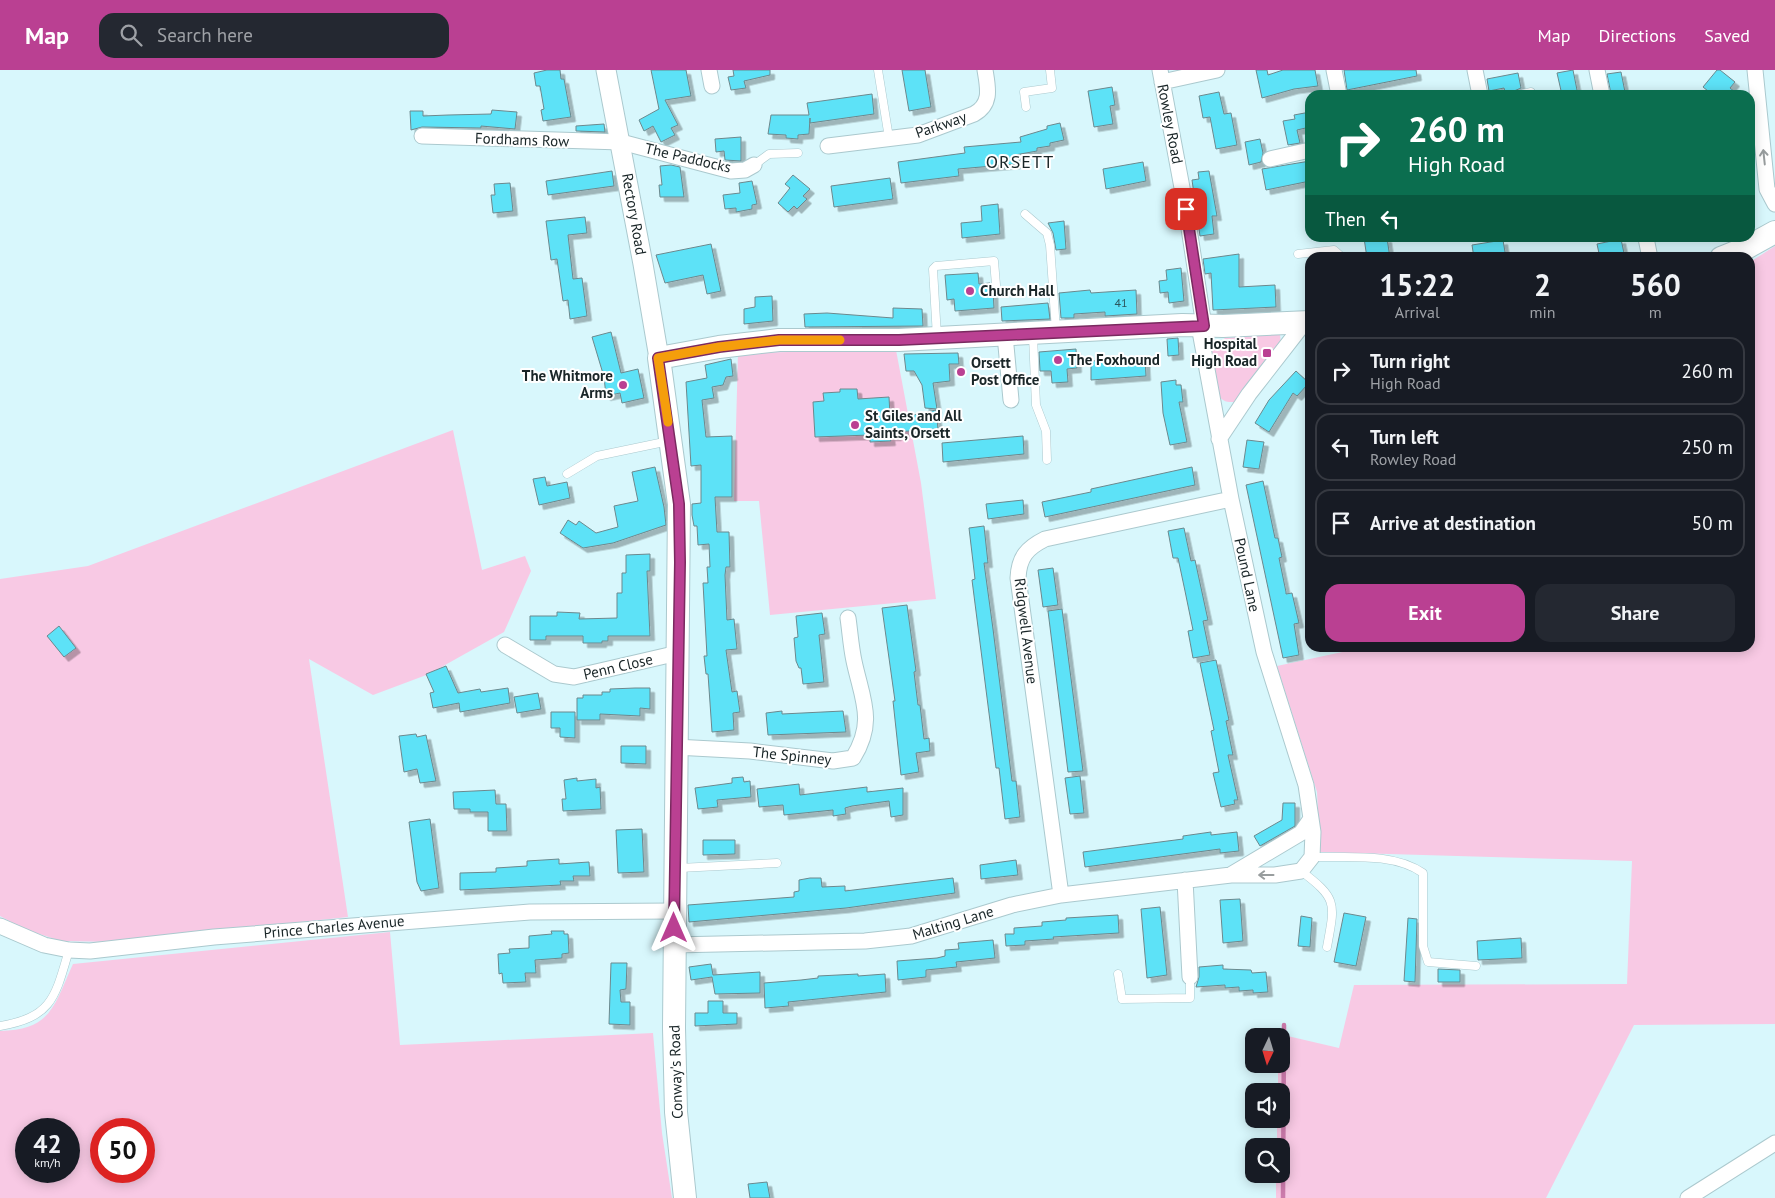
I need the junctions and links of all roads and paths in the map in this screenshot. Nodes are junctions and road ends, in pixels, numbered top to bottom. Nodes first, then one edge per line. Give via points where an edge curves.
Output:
1 (606, 70) edge
2 (709, 70) edge
3 (878, 70) edge
4 (985, 70) edge
5 (1050, 70) edge
6 (1217, 70) edge
7 (1334, 70) edge
8 (1476, 70) edge
9 (1597, 70) edge
10 (1755, 70) edge
11 (1161, 76) edge
12 (712, 86) dead end
13 (1338, 90) edge
14 (1479, 90) edge
15 (1601, 90) edge
16 (1026, 107) dead end
17 (422, 136) dead end
18 (889, 138) junction
19 (621, 142) junction
20 (828, 146) dead end
21 (1305, 151) edge
22 (798, 153) dead end
23 (1270, 159) dead end
24 (754, 165) joint
25 (1775, 204) edge
26 (1025, 214) dead end
27 (1775, 232) edge
28 (1316, 252) edge
29 (1336, 252) edge
30 (1736, 252) edge
31 (1305, 253) edge
32 (1298, 254) dead end
33 (996, 285) dead end
34 (1305, 322) edge
35 (1202, 326) junction
36 (1305, 326) edge
37 (1056, 332) junction
38 (1033, 334) junction
39 (1005, 335) junction
40 (937, 339) junction
41 (658, 358) junction
42 (1011, 400) dead end
43 (1219, 439) junction
44 (671, 441) junction
45 (1047, 460) dead end
46 (567, 474) dead end
47 (1231, 499) junction
48 (848, 618) dead end
49 (505, 645) dead end
50 (678, 653) junction
51 (675, 748) junction
52 (1310, 820) junction
53 (1312, 857) junction
54 (777, 863) dead end
55 (674, 869) junction
56 (1301, 871) junction
57 (1230, 875) junction
58 (1185, 880) junction
59 (1060, 895) junction
60 (674, 911) junction
61 (0, 926) edge
62 (673, 945) junction
63 (1327, 947) dead end
64 (69, 950) junction
65 (1476, 966) dead end
66 (1118, 974) dead end
67 (1190, 977) joint
68 (0, 1026) edge
69 (1775, 1144) edge
70 (685, 1198) edge
71 (1688, 1198) edge

1 - 19 street, Rectory Road
2 - 12 street
3 - 18 lane
4 - 18 street, Parkway via 988,90 982,109 918,135
5 - 16 lane via 1052,88 1024,92
6 - 11 street
7 - 13 street
8 - 14 street
9 - 15 street
25 -> 10 street via 1767,190
11 - 35 street, Rowley Road via 1186,209
17 - 19 street, Fordhams Row
18 - 20 street, Parkway
19 - 24 street, The Paddocks via 731,171 745,170
19 - 41 street, Rectory Road
21 - 23 street
22 - 24 lane via 769,154
26 - 37 lane via 1047,233
27 - 30 main road
28 - 29 lane
31 - 32 lane
33 - 40 lane via 994,262 936,266 933,269
34 - 35 main road
35 - 37 main road
35 - 43 street, Pound Lane
36 - 43 street via 1250,394
37 - 38 main road
38 - 39 main road
38 - 45 lane via 1036,405 1046,431
39 - 40 main road
39 - 42 street
40 - 41 main road via 779,340
41 - 44 main road, Conway's Road
43 - 47 street, Pound Lane
44 - 46 lane via 597,456
44 - 50 main road, Conway's Road via 679,504
47 - 52 street, Pound Lane via 1264,652 1306,786
47 - 59 street, Ridgwell Avenue via 1045,539 1030,546 1020,559 1018,578
48 - 51 street, The Spinney via 867,721 863,743 853,758 833,762 750,751
49 - 50 street, Penn Close via 554,674 574,677
50 - 51 main road, Conway's Road
51 - 55 main road, Conway's Road
52 - 53 street, Pound Lane
52 - 57 street, Malting Lane via 1301,833
53 - 56 street
53 - 65 lane via 1401,862 1414,867 1423,873 1423,946 1428,962
54 - 55 lane
55 - 60 main road, Conway's Road
56 -> 57 street, Malting Lane via 1275,875
56 - 63 lane via 1327,892 1332,902 1334,910
57 - 58 street, Malting Lane
58 - 59 street, Malting Lane
58 - 67 street
59 - 62 street, Malting Lane via 1012,905 911,936 865,941
60 - 62 main road, Conway's Road
60 - 64 street, Prince Charles Avenue via 530,912 214,937 121,949
61 - 64 street, Prince Charles Avenue via 44,945
62 - 70 main road, Conway's Road via 676,1112
64 - 68 lane via 60,982 45,1010 20,1022
66 - 67 lane via 1122,999 1190,998
69 - 71 street

